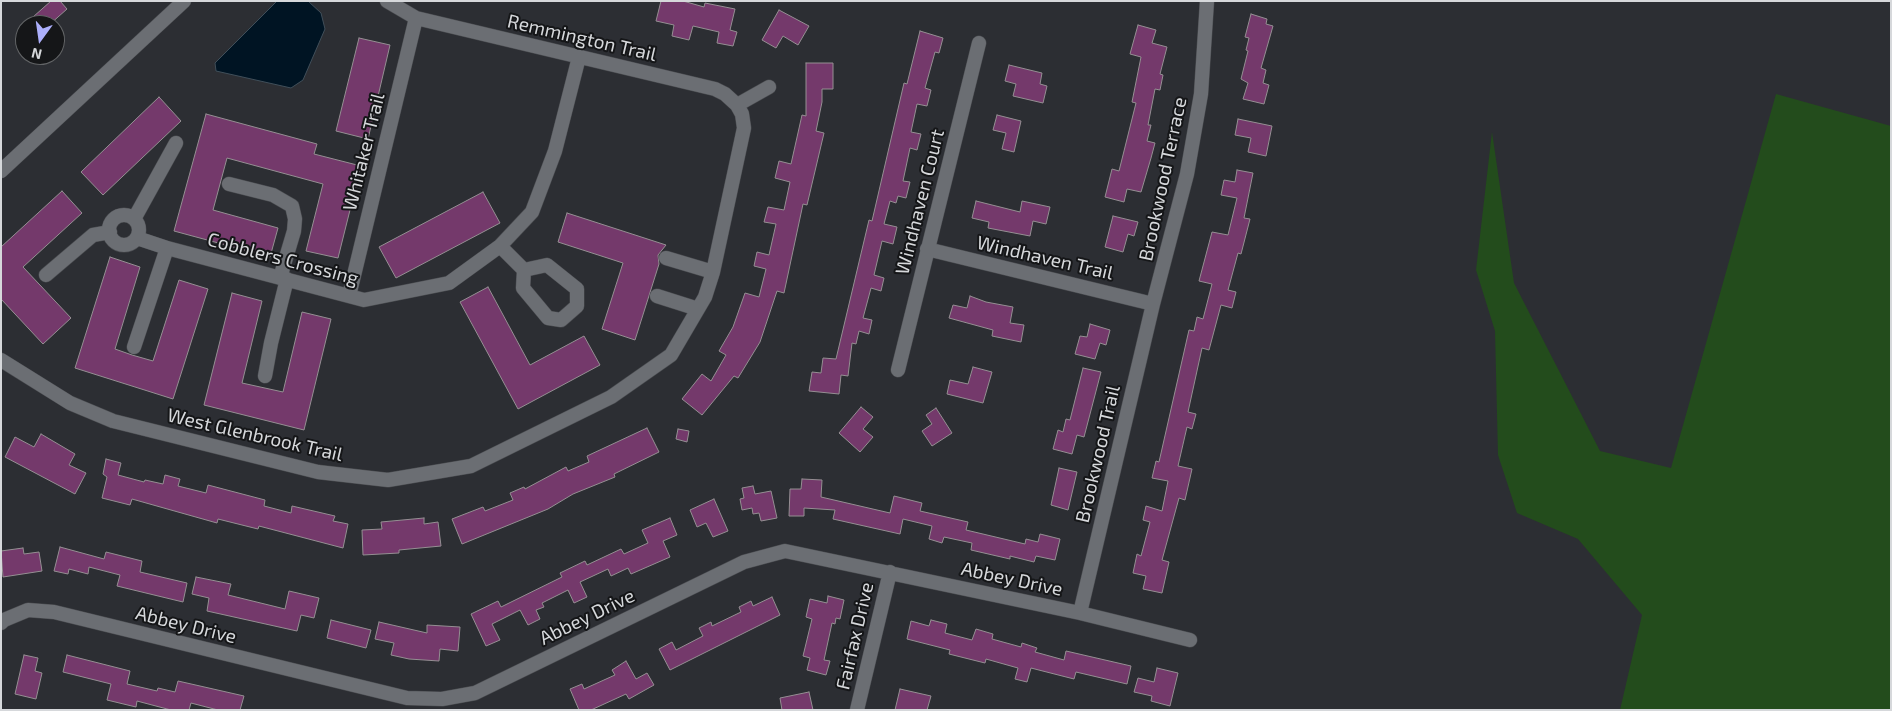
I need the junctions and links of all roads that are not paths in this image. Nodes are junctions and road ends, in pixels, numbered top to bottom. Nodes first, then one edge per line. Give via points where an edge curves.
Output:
1 (184, 1) edge
2 (387, 1) edge
3 (1207, 1) edge
4 (416, 18) junction
5 (979, 44) dead end
6 (579, 57) junction
7 (769, 88) dead end
8 (737, 106) junction
9 (176, 143) dead end
10 (1, 171) edge
11 (229, 184) dead end
12 (134, 219) junction
13 (110, 232) junction
14 (137, 238) junction
15 (500, 246) junction
16 (167, 248) junction
17 (927, 249) junction
18 (666, 258) dead end
19 (524, 270) dead end
20 (714, 272) junction
21 (46, 276) dead end
22 (284, 278) junction
23 (349, 296) junction
24 (656, 296) dead end
25 (1153, 304) junction
26 (698, 309) junction
27 (134, 348) dead end
28 (2, 362) edge
29 (898, 370) dead end
30 (265, 376) dead end
31 (890, 572) junction
32 (1080, 613) junction
33 (1, 623) edge
34 (1190, 640) dead end
35 (857, 710) edge

1 - 10 street
2 - 4 street, Remmington Trail
3 - 25 street, Brookwood Terrace via 1201,94 1187,174
4 - 6 street, Remmington Trail
4 - 23 street, Whitaker Trail
5 - 17 street, Windhaven Court
6 - 8 street, Remmington Trail via 715,89
6 - 15 street, Cobblers Crossing via 555,150 532,212
7 - 8 street
8 - 20 street, West Glenbrook Trail via 744,128
9 - 12 street
11 - 22 street via 273,195 292,206 294,231
12 - 13 street via 125,215 116,218
12 - 14 street via 139,228
13 - 14 street, Cobblers Crossing via 120,244 130,244
13 - 21 street via 93,235
14 - 16 street, Cobblers Crossing
15 - 19 street
15 - 23 street, Cobblers Crossing via 449,283 364,300
16 - 22 street, Cobblers Crossing
16 - 27 street
17 - 25 street, Windhaven Trail
17 - 29 street, Windhaven Court
18 - 20 street
20 - 26 street, West Glenbrook Trail
22 - 23 street, Cobblers Crossing
22 - 30 street
24 - 26 street
25 - 32 street, Brookwood Trail
26 - 28 street, West Glenbrook Trail via 671,355 611,397 472,466 388,480 318,472 113,421 70,403
31 - 32 street, Abbey Drive
31 - 33 street, Abbey Drive via 785,551 744,562 475,693 442,699 407,698 54,612 28,610
31 - 35 street, Fairfax Drive
32 - 34 street, Abbey Drive

